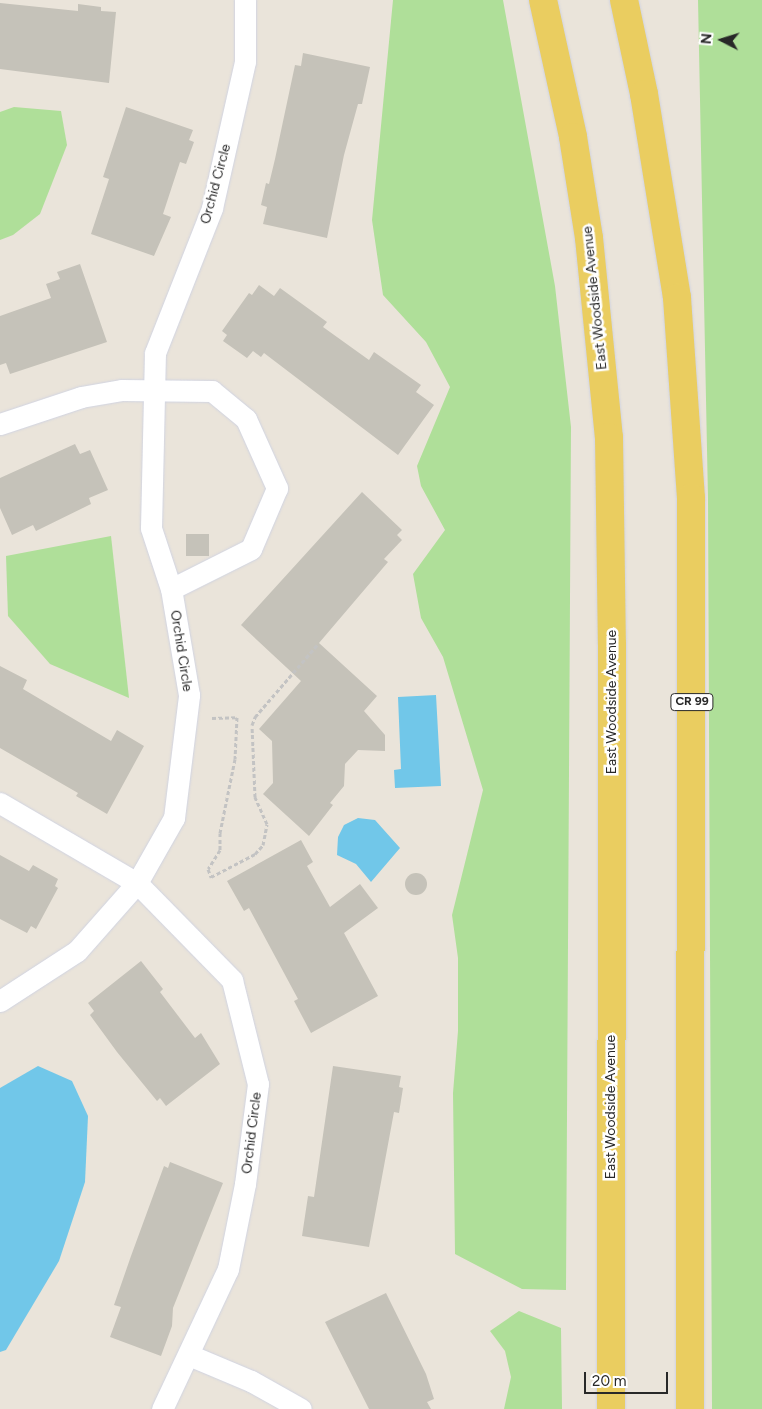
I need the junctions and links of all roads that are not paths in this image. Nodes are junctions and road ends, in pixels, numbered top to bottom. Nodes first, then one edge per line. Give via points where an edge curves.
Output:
1 (245, 0) edge
2 (543, 0) edge
3 (624, 0) edge
4 (154, 390) junction
5 (0, 424) edge
6 (171, 589) junction
7 (0, 803) edge
8 (137, 883) junction
9 (0, 1001) edge
10 (189, 1355) junction
11 (162, 1409) edge
12 (301, 1409) edge
13 (611, 1409) edge
14 (690, 1409) edge

1 - 4 street, Orchid Circle via 245,61 212,208 155,353
2 - 13 main road, East Woodside Avenue via 573,137 589,238 609,437 612,616
3 - 14 main road, CR 99 via 644,94 677,298 691,498
4 - 5 street via 122,390 81,397
4 - 6 street, Orchid Circle via 151,528
4 - 6 street via 212,390 246,419 277,488 252,549
6 - 8 street, Orchid Circle via 188,694 186,718 174,818
7 - 8 street, Orchid Circle
8 - 9 street, Orchid Circle via 77,951
8 - 10 street, Orchid Circle via 232,980 258,1084 245,1184 228,1269
10 - 11 street, Orchid Circle
10 - 12 street via 251,1381

